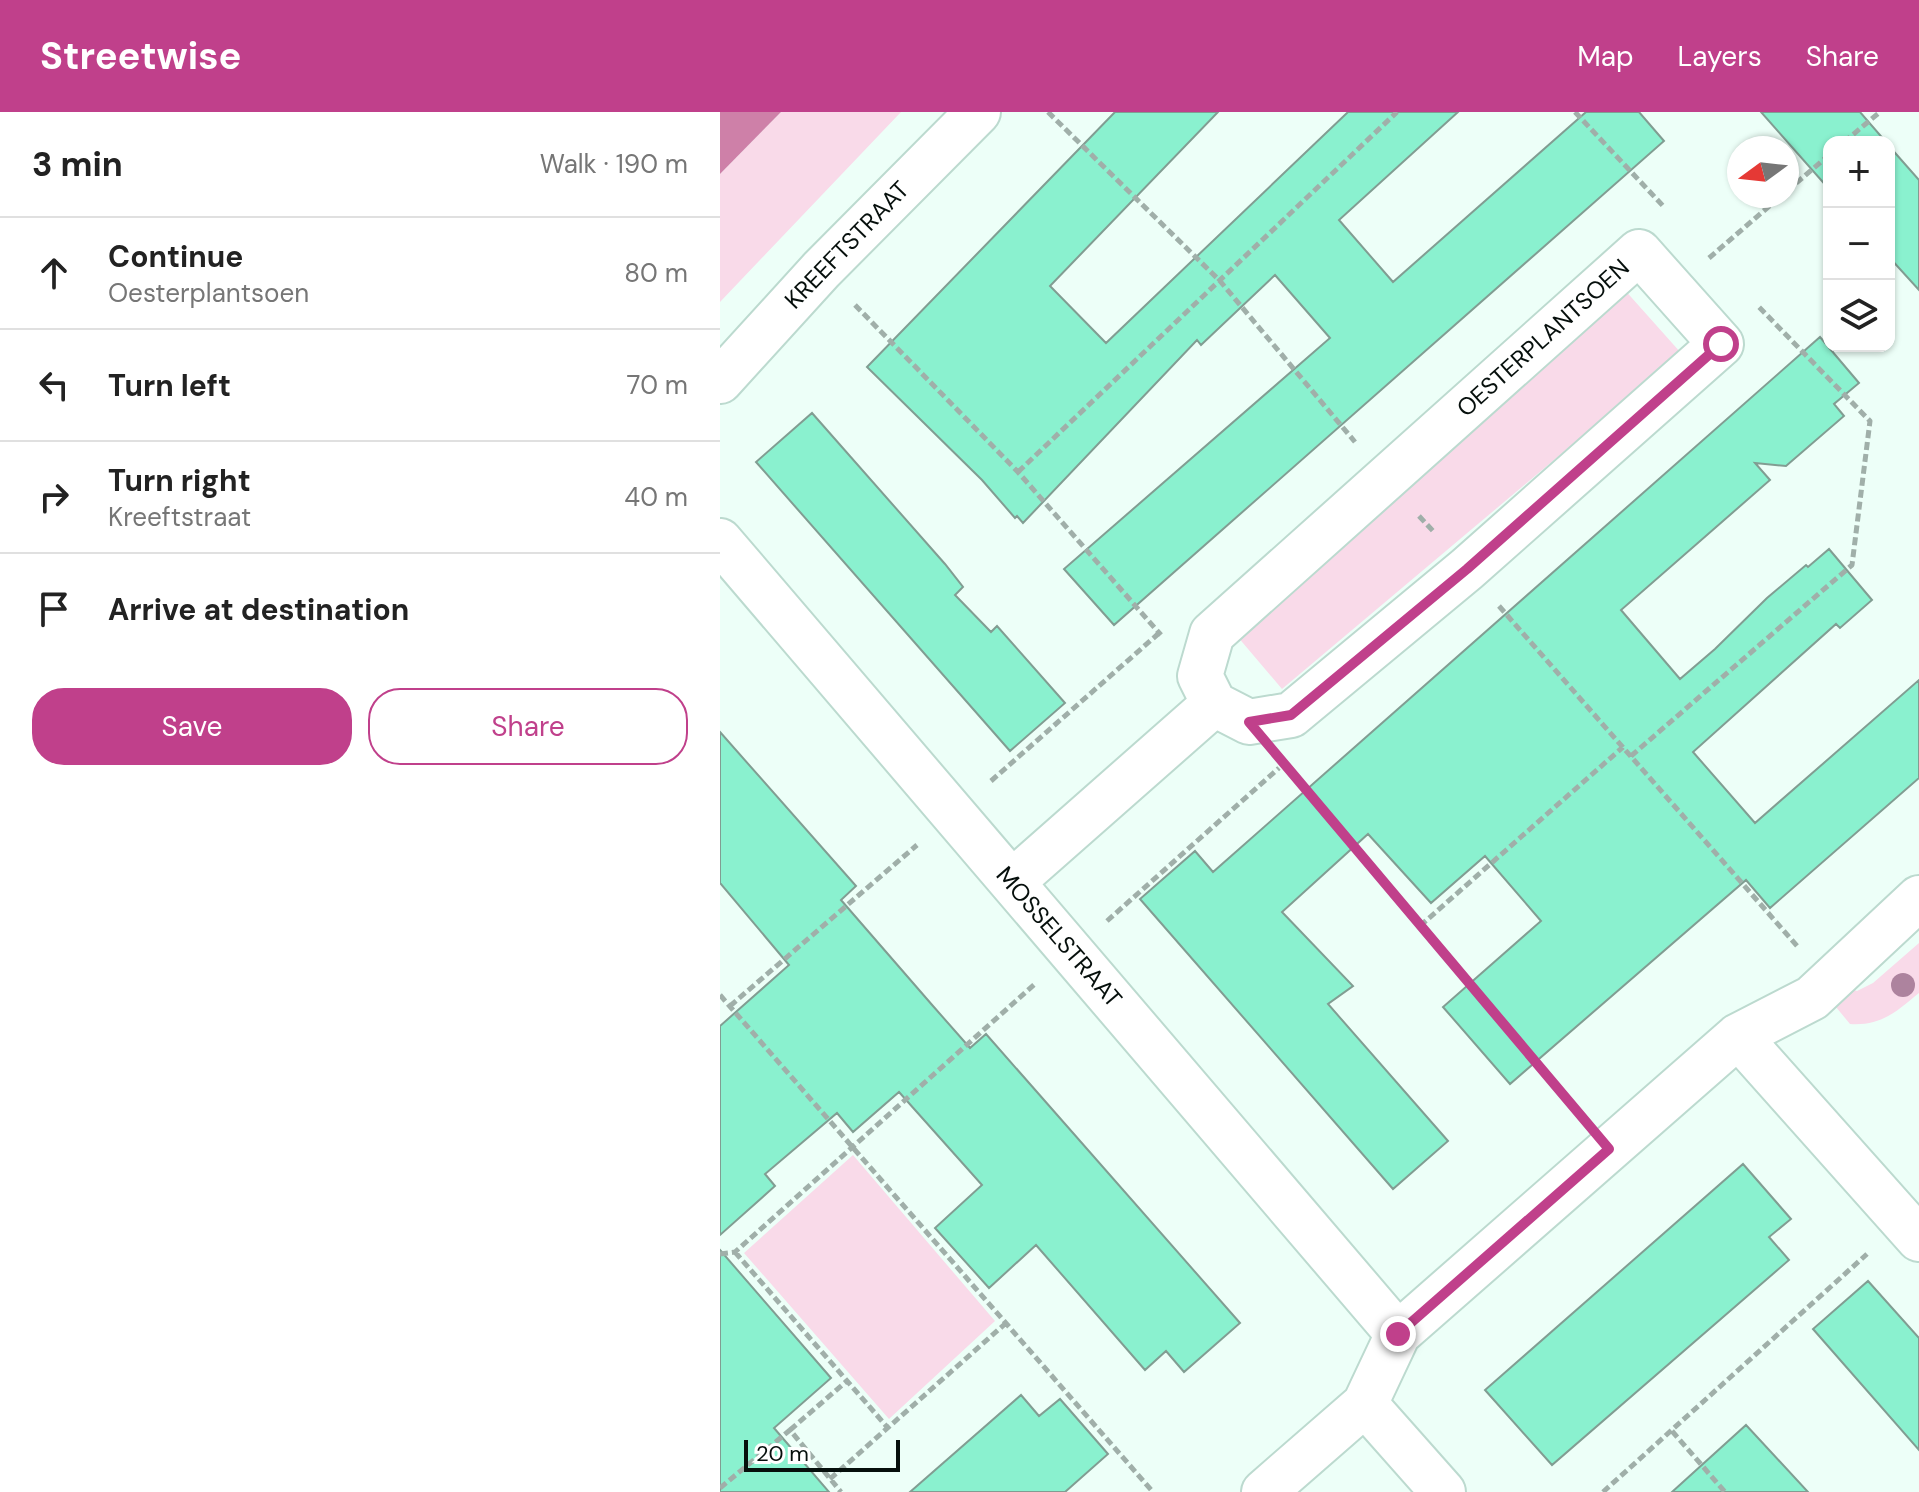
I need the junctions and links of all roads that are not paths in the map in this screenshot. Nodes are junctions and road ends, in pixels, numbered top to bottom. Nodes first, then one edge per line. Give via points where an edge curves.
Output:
1 (978, 112) edge
2 (720, 381) edge
3 (720, 541) edge
4 (1221, 701) junction
5 (1012, 882) junction
6 (1919, 898) edge
7 (1738, 1036) junction
8 (1911, 1230) edge
9 (1398, 1334) junction
10 (1365, 1404) junction
11 (1264, 1492) edge
12 (1443, 1492) edge

1 - 2 street, KREEFTSTRAAT
3 - 5 street, MOSSELSTRAAT
4 - 4 street, OESTERPLANTSOEN via 1291,715 1467,569 1721,344 1639,252 1212,634
4 - 5 street
5 - 9 street, MOSSELSTRAAT
6 - 7 street via 1812,998
7 - 8 street
7 - 9 street
9 - 10 street
10 - 11 street
10 - 12 street

